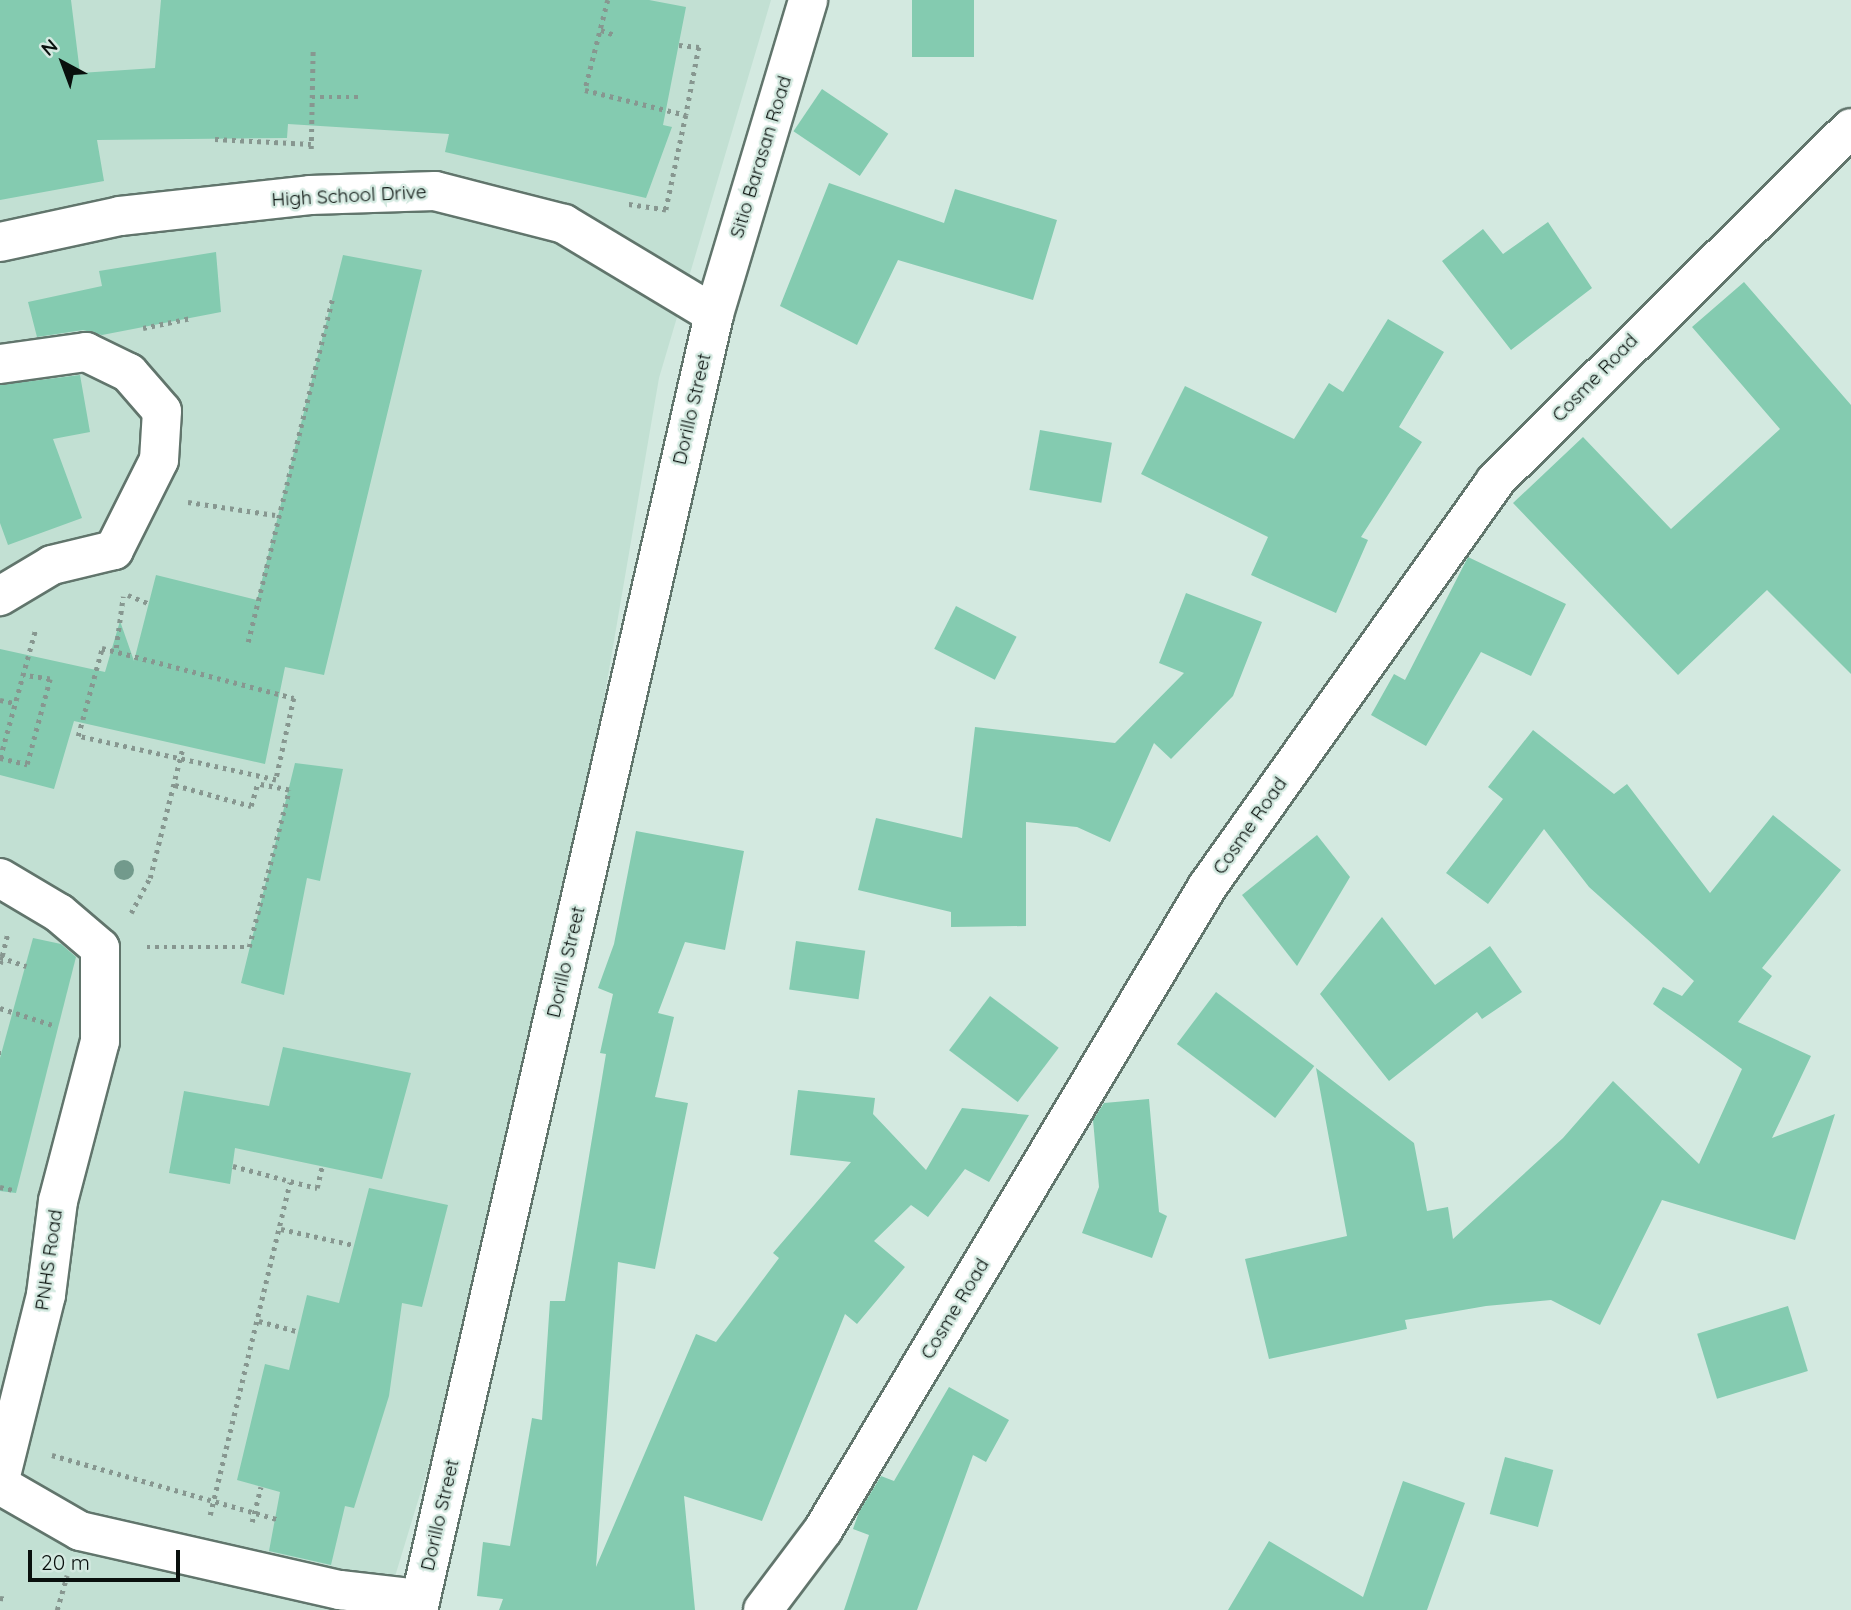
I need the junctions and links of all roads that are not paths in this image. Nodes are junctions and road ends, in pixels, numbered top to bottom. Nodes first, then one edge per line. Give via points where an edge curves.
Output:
1 (808, 0) edge
2 (1851, 128) edge
3 (0, 242) edge
4 (714, 314) junction
5 (0, 364) edge
6 (0, 596) edge
7 (0, 878) edge
8 (5, 1461) edge
9 (0, 1485) edge
10 (419, 1604) edge
11 (763, 1610) edge

1 - 4 street, Sitio Barasan Road
2 - 11 street, Cosme Road via 1494,481 1207,887 823,1530
3 - 4 street, High School Drive via 120,216 310,195 435,191 564,223
4 - 10 street, Dorillo Street
5 - 6 street via 86,352 129,373 162,411 159,460 114,550 52,565
7 - 8 street, PNHS Road via 59,913 100,948 100,1041 58,1200 46,1295
9 - 10 street via 80,1531

